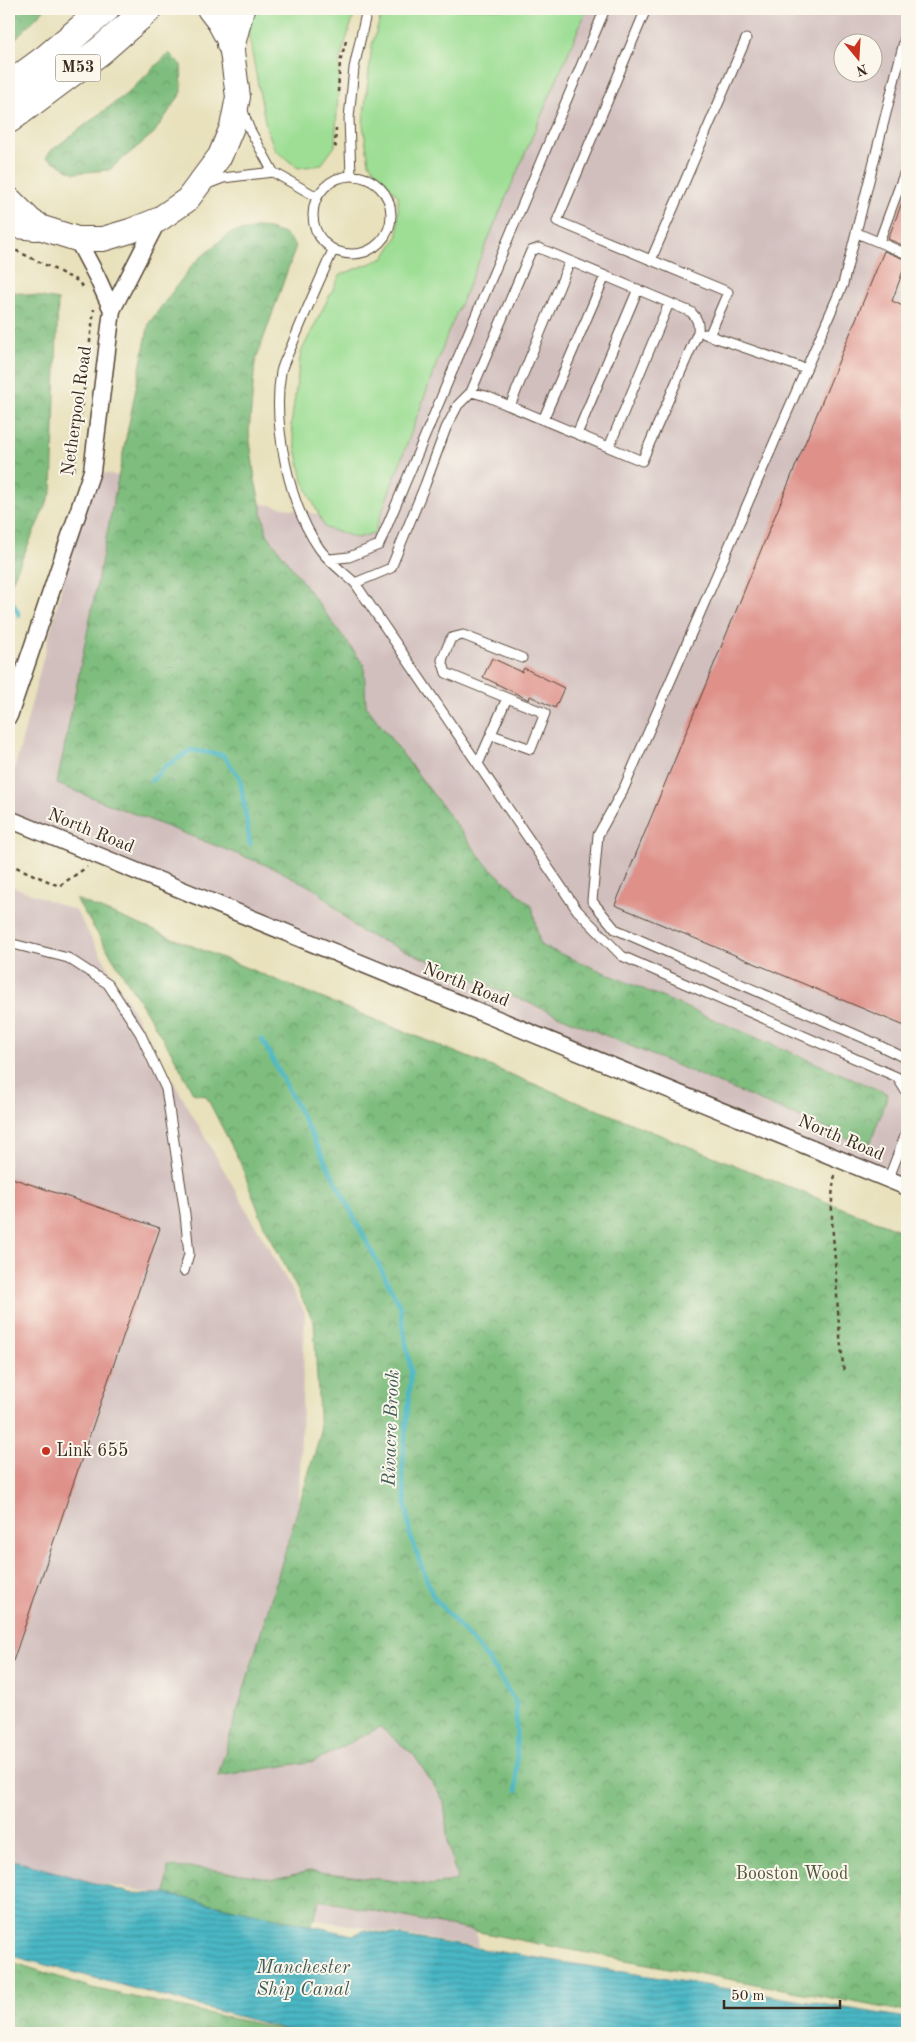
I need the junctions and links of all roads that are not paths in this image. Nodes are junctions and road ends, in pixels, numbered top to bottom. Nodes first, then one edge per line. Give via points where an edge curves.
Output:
1 (105, 9) edge
2 (209, 9) edge
3 (240, 9) edge
4 (367, 9) edge
5 (605, 9) edge
6 (646, 9) edge
7 (146, 11) edge
8 (907, 30) edge
9 (746, 39) dead end
10 (231, 44) junction
11 (9, 86) edge
12 (238, 97) junction
13 (9, 119) edge
14 (907, 166) edge
15 (274, 172) junction
16 (351, 176) junction
17 (198, 188) junction
18 (317, 197) junction
19 (9, 199) edge
20 (158, 220) junction
21 (9, 223) edge
22 (36, 226) junction
23 (857, 233) junction
24 (77, 239) junction
25 (878, 242) junction
26 (333, 250) junction
27 (907, 254) edge
28 (651, 260) junction
29 (570, 261) junction
30 (605, 276) junction
31 (638, 289) junction
32 (669, 303) junction
33 (112, 310) junction
34 (698, 332) junction
35 (709, 336) junction
36 (806, 369) junction
37 (471, 392) junction
38 (510, 406) junction
39 (543, 420) junction
40 (577, 434) junction
41 (609, 447) junction
42 (330, 559) junction
43 (355, 583) junction
44 (522, 658) dead end
45 (507, 698) junction
46 (9, 716) edge
47 (492, 735) junction
48 (478, 764) junction
49 (9, 819) edge
50 (9, 943) edge
51 (907, 1059) edge
52 (907, 1093) edge
53 (907, 1131) edge
54 (888, 1180) junction
55 (907, 1188) edge
56 (184, 1271) dead end

1 - 11 highway, M53
2 - 10 main road
3 - 10 highway
4 - 16 lane via 354,68 349,118
5 - 42 lane via 379,545 349,557
6 - 28 lane via 557,221
7 - 13 highway, M53 via 100,51
8 - 23 lane
9 - 28 lane
10 - 12 main road
12 - 15 lane via 249,128
12 - 17 main road via 232,128 220,156
14 - 25 lane
15 - 17 lane via 223,178
15 - 18 lane
16 - 18 lane via 331,182
16 - 26 lane via 376,184 384,193 390,205 388,231 371,250 358,254
17 - 20 main road
18 - 26 lane via 314,221 317,232
19 - 22 main road
20 - 24 main road via 103,239
20 - 33 street, Netherpool Road
21 - 22 highway
22 - 24 main road
23 - 25 lane
23 - 36 lane via 844,284
24 - 33 street
25 - 27 lane
26 - 42 lane via 281,371 279,401 281,434 301,516 320,549
28 - 35 lane via 728,292
29 - 30 lane
29 - 37 lane via 539,248 530,251
29 - 38 lane
30 - 31 lane
30 - 39 lane
31 - 32 lane
31 - 40 lane
32 - 34 lane via 691,312 699,326
32 - 41 lane
33 - 46 street, Netherpool Road via 92,471
34 - 35 lane
34 - 41 lane via 642,461
35 - 36 lane
36 - 51 lane via 624,788 598,835 592,901 615,929
37 - 38 lane
37 - 43 lane via 458,405 446,428 391,568
38 - 39 lane
39 - 40 lane
40 - 41 lane
42 - 43 lane
43 - 48 lane
44 - 45 lane via 463,634 451,638 442,660 446,673
45 - 47 lane
45 - 47 lane via 546,713 531,749
47 - 48 lane
48 - 52 lane via 576,910 622,956 898,1077
49 - 54 street, North Road
50 - 56 lane via 68,958 108,984 140,1033 166,1089 186,1222 189,1254
53 - 54 lane
54 - 55 street, North Road

